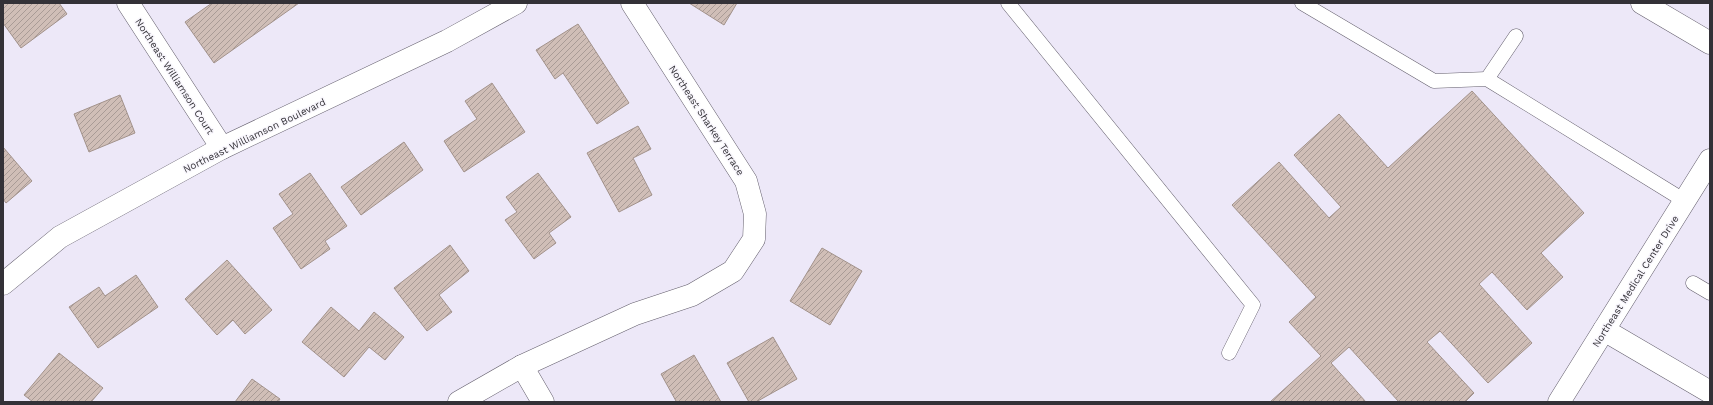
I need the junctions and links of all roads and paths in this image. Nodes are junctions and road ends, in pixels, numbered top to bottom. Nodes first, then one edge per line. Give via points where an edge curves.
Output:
1 (128, 3) edge
2 (516, 3) edge
3 (632, 3) edge
4 (1008, 3) edge
5 (1302, 3) edge
6 (1642, 3) edge
7 (1516, 36) dead end
8 (1710, 43) edge
9 (1487, 79) junction
10 (222, 148) junction
11 (1710, 160) edge
12 (1685, 201) junction
13 (1693, 283) dead end
14 (3, 284) edge
15 (1710, 293) edge
16 (1604, 330) junction
17 (1229, 353) dead end
18 (522, 366) junction
19 (1710, 392) edge
20 (459, 402) edge
21 (543, 402) edge
22 (1559, 402) edge

1 - 10 street, Northeast Williamson Court
2 - 10 street, Northeast Williamson Boulevard via 447,42
3 - 18 street, Northeast Sharkey Terrace via 746,181 755,214 754,239 733,271 692,295 635,314
4 - 17 lane via 1253,305
5 - 9 lane via 1434,81
6 - 8 street
7 - 9 lane
9 - 12 lane
10 - 14 street, Northeast Williamson Boulevard via 60,237
11 - 12 street, Northeast Medical Center Drive
12 - 16 street, Northeast Medical Center Drive
13 - 15 lane
16 - 19 street
16 - 22 street, Northeast Medical Center Drive
18 - 20 street, Northeast Sharkey Terrace
18 - 21 street

